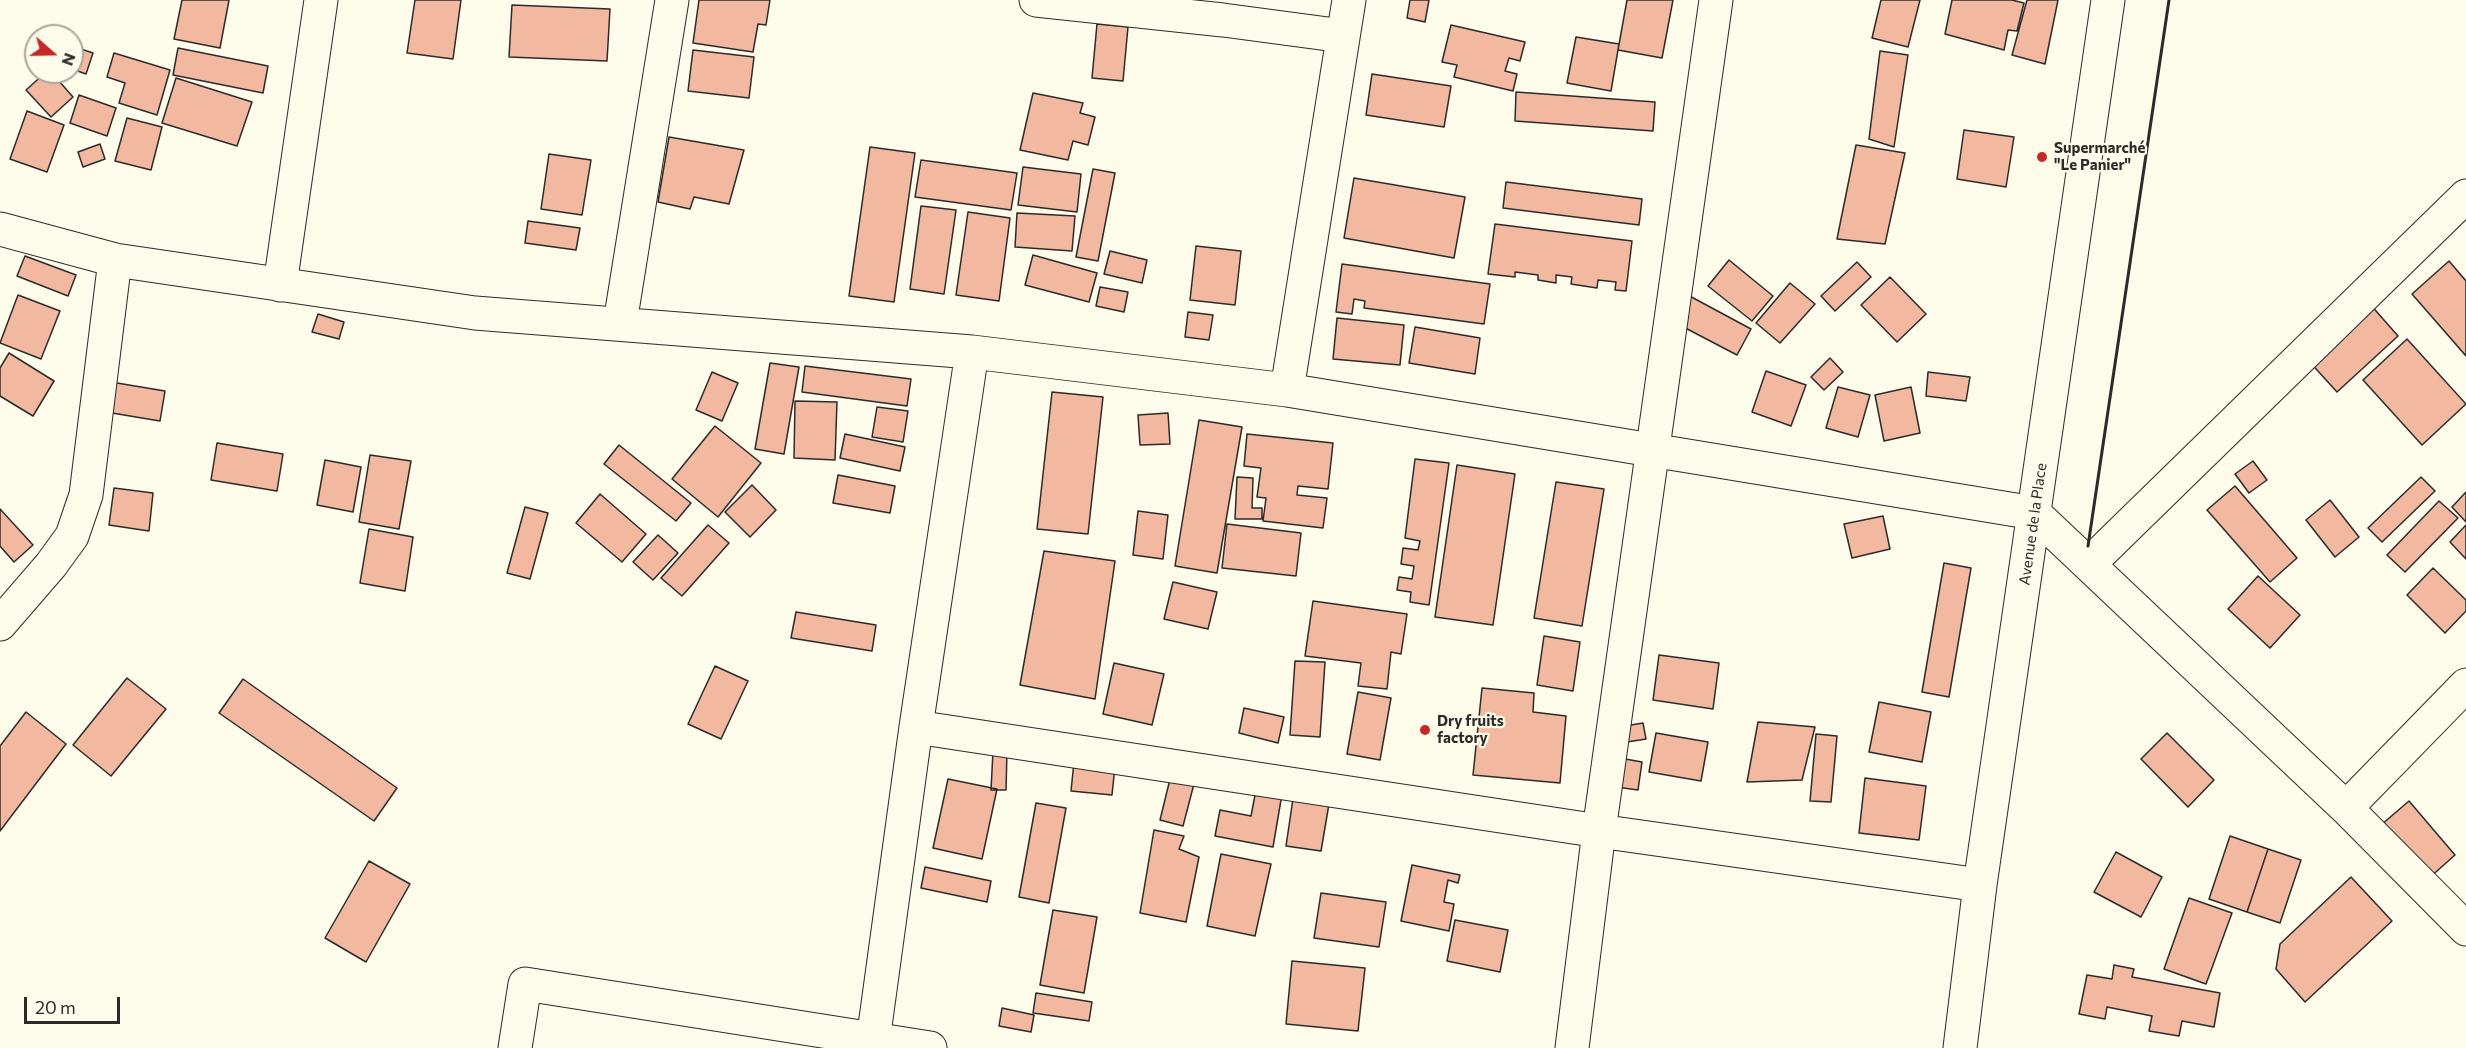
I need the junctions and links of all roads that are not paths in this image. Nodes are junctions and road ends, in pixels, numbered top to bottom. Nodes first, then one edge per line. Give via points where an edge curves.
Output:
1 (321, 0) edge
2 (672, 0) edge
3 (1036, 0) edge
4 (1349, 0) edge
5 (1716, 0) edge
6 (2108, 0) edge
7 (1343, 36) junction
8 (2466, 196) edge
9 (0, 229) edge
10 (115, 260) junction
11 (280, 285) junction
12 (620, 323) junction
13 (972, 352) junction
14 (1287, 390) junction
15 (1653, 451) junction
16 (2034, 513) junction
17 (2089, 564) junction
18 (0, 624) edge
19 (2466, 685) edge
20 (916, 727) junction
21 (2346, 808) junction
22 (1599, 831) junction
23 (1980, 885) junction
24 (2466, 929) edge
25 (873, 1044) edge
26 (515, 1048) edge
27 (930, 1048) edge
28 (1572, 1048) edge
29 (1960, 1048) edge

1 - 11 street
2 - 12 street
3 - 7 street
4 - 7 street
5 - 15 street
6 - 16 street, Avenue de la Place
7 - 14 street
8 - 17 street
9 - 10 street
10 - 11 street
10 - 18 street via 86,495 72,536
11 - 12 street via 475,313
12 - 13 street
13 - 14 street
13 - 20 street
14 - 15 street
15 - 16 street
15 - 22 street
16 - 17 street
16 - 23 street, Avenue de la Place
17 - 21 street
19 - 21 street
20 - 22 street
20 - 25 street
21 - 24 street
22 - 23 street
22 - 28 street
23 - 29 street, Avenue de la Place
25 - 26 street via 525,984
25 - 27 street

